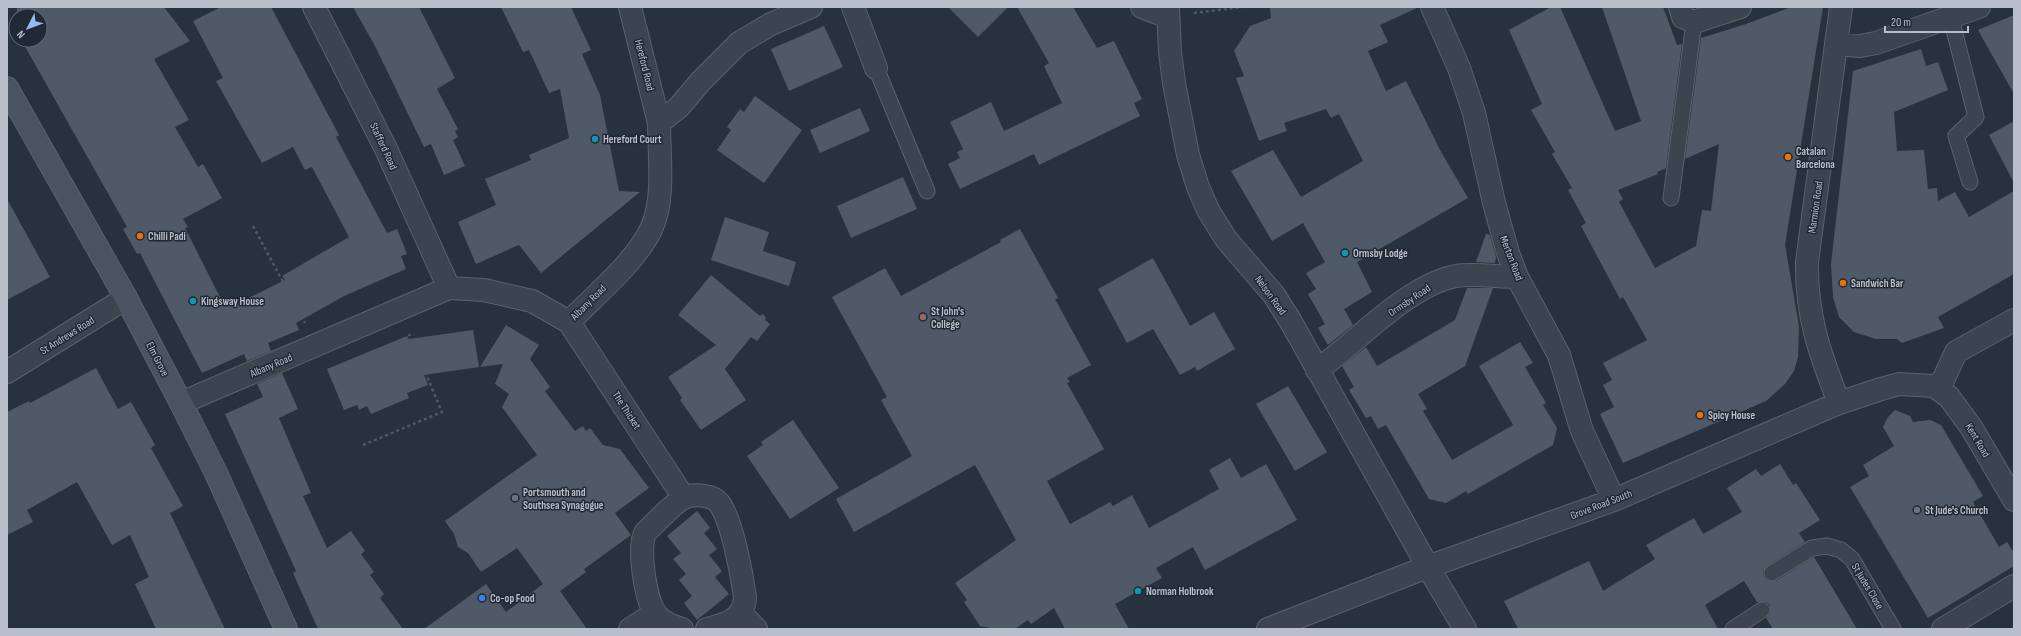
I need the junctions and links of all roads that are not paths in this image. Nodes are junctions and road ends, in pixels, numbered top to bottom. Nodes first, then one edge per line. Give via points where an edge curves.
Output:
1 (314, 7) edge
2 (630, 7) edge
3 (811, 7) edge
4 (853, 7) edge
5 (1142, 7) edge
6 (1432, 7) edge
7 (1740, 7) edge
8 (1841, 7) edge
9 (1979, 7) edge
10 (1168, 12) edge
11 (1687, 15) edge
12 (1951, 18) junction
13 (1836, 44) junction
14 (876, 68) joint
15 (7, 75) edge
16 (10, 93) edge
17 (659, 123) junction
18 (1970, 182) dead end
19 (927, 191) dead end
20 (1671, 198) dead end
21 (1517, 277) junction
22 (449, 288) junction
23 (126, 298) junction
24 (2014, 320) edge
25 (569, 322) junction
26 (1317, 370) junction
27 (7, 372) edge
28 (1936, 388) junction
29 (181, 403) junction
30 (1839, 403) junction
31 (684, 498) junction
32 (1614, 500) junction
33 (2014, 500) edge
34 (1428, 567) junction
35 (1772, 573) dead end
36 (2014, 586) edge
37 (1762, 610) dead end
38 (655, 613) junction
39 (741, 613) junction
40 (286, 629) edge
41 (630, 629) edge
42 (682, 629) edge
43 (707, 629) edge
44 (756, 629) edge
45 (1268, 629) edge
46 (1465, 629) edge
47 (1732, 629) edge
48 (1893, 629) edge
49 (1943, 629) edge

1 - 22 street, Stafford Road via 386,149
2 - 17 street, Hereford Road
3 - 17 street via 771,24 739,43 679,107
4 - 14 street
5 - 10 street
6 - 21 street, Merton Road via 1459,68 1474,113 1498,218
7 - 11 street
8 - 13 street, Marmion Road
9 - 12 street
10 - 26 street, Nelson Road via 1173,75 1188,155 1208,210 1226,239 1274,294
11 - 20 lane
12 - 13 street via 1876,44
12 - 18 lane via 1976,117 1956,136
13 - 30 street, Marmion Road via 1806,280 1814,332
14 - 19 lane
15 - 16 main road, Elm Grove
16 - 23 main road, Elm Grove
17 - 25 street, Albany Road via 660,193 652,227 632,257
21 - 26 street, Ormsby Road via 1456,276 1427,287 1402,303
21 - 32 street, Merton Road via 1558,355 1582,431
22 - 25 street, Albany Road via 484,290 532,301
22 - 29 street, Albany Road
23 - 27 street, St Andrews Road
23 - 29 main road, Elm Grove
24 - 28 street via 1956,352
25 - 31 street, The Thicket
26 - 34 street, Nelson Road
28 - 30 street, Grove Road South via 1899,384
28 - 33 street, Kent Road via 1953,401 1964,416
29 - 40 main road, Elm Grove via 216,473
30 - 32 street, Grove Road South
31 - 38 street via 646,532 643,538 646,588
31 - 39 street via 712,498 723,510 743,582 744,607
32 - 34 street, Grove Road South
34 - 45 street, Grove Road South
34 - 46 street, Nelson Road
35 - 48 lane, St Judes Close via 1812,548 1827,546 1841,550 1852,560
36 - 49 street
37 - 47 lane
38 - 41 street
38 - 42 street via 671,626
39 - 43 street via 728,622
39 - 44 street

